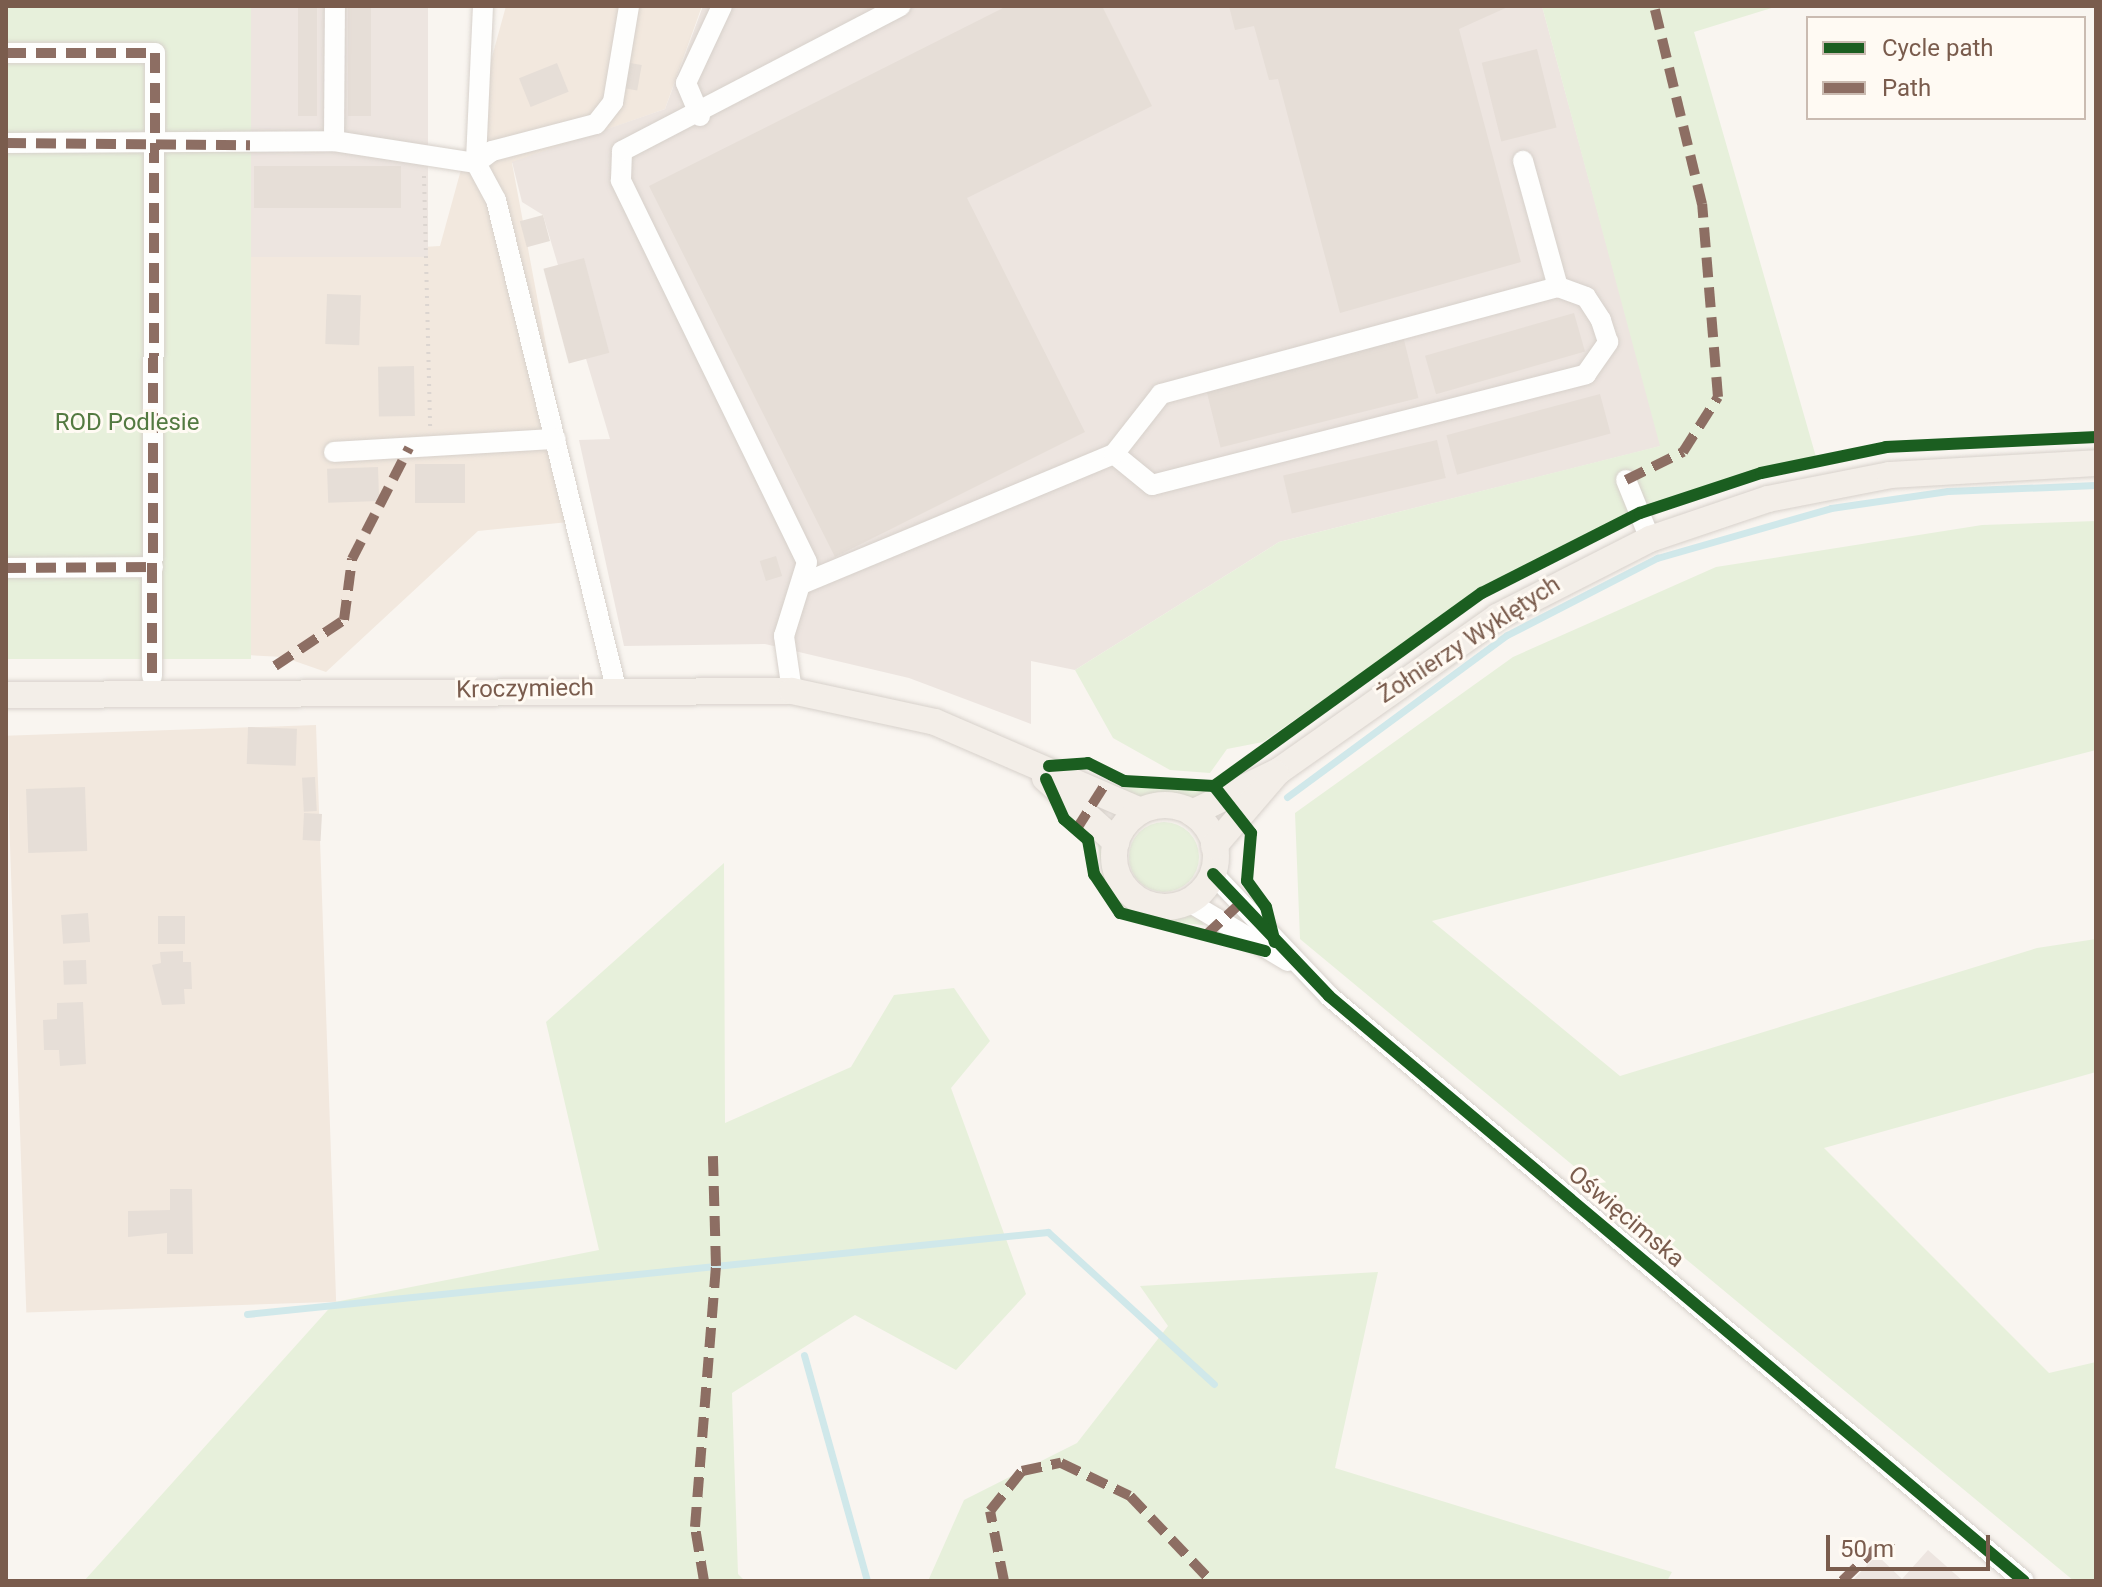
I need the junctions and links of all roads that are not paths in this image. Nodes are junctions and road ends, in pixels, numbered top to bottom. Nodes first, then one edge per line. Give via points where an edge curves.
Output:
1 (335, 6) edge
2 (483, 6) edge
3 (629, 6) edge
4 (722, 6) edge
5 (894, 7) edge
6 (6, 53) edge
7 (700, 116) junction
8 (334, 141) junction
9 (6, 143) edge
10 (157, 144) junction
11 (1523, 161) dead end
12 (476, 163) junction
13 (1558, 287) junction
14 (556, 439) junction
15 (334, 452) dead end
16 (1114, 454) junction
17 (2096, 463) edge
18 (1626, 480) dead end
19 (1650, 539) junction
20 (153, 567) junction
21 (6, 568) edge
22 (804, 583) junction
23 (152, 676) dead end
24 (616, 688) junction
25 (792, 691) junction
26 (6, 695) edge
27 (1031, 764) junction
28 (1279, 771) junction
29 (1141, 811) junction
30 (1192, 813) junction
31 (1116, 842) junction
32 (1214, 846) junction
33 (1213, 874) junction
34 (1189, 902) junction
35 (1290, 962) junction
36 (2024, 1581) edge

1 - 8 street
2 - 12 street
3 - 12 street via 613,102 596,124 492,151
4 - 7 street via 686,83
5 - 7 street
6 - 10 street via 155,53
7 - 22 street via 622,151 621,180 807,562
8 - 10 street
8 - 12 street
9 - 10 street
10 - 20 street
11 - 13 street
12 - 14 street via 496,200
13 - 16 street via 1161,394
13 - 16 street via 1586,297 1601,320 1608,342 1586,374 1152,485
14 - 15 street
14 - 24 street
16 - 22 street
17 - 19 main road, Żołnierzy Wyklętych via 1890,475 1768,499
18 - 19 street
19 - 28 main road, Żołnierzy Wyklętych via 1497,617
20 - 21 street
20 - 23 street
22 - 25 street via 784,636
24 - 25 main road, Kroczymiech
24 - 26 main road, Kroczymiech
25 - 27 main road, Kroczymiech via 935,722
27 - 29 main road, Kroczymiech
27 - 31 main road, Kroczymiech
28 - 30 main road, Żołnierzy Wyklętych
28 - 32 main road, Żołnierzy Wyklętych
29 - 30 main road via 1167,805
29 - 31 main road
30 - 32 main road
31 - 34 main road via 1126,890 1155,907
32 - 33 main road
33 - 34 main road
33 - 35 street, Oświęcimska
34 - 35 street, Oświęcimska
35 - 36 street, Oświęcimska

